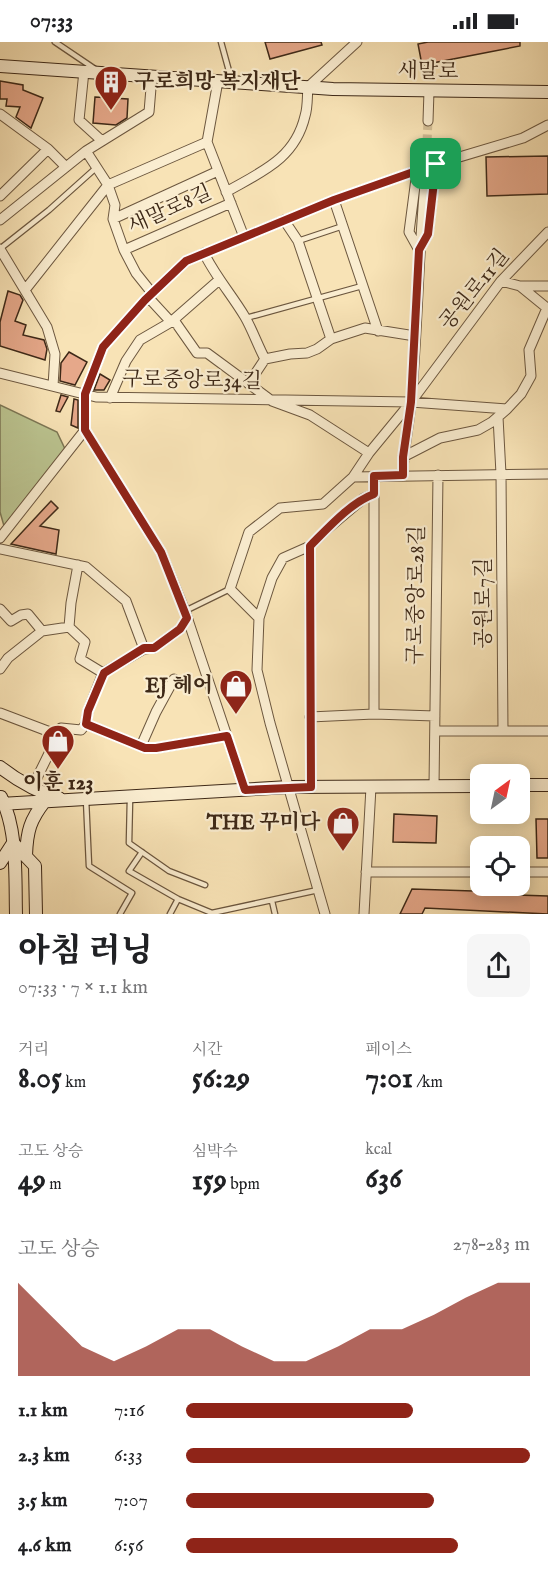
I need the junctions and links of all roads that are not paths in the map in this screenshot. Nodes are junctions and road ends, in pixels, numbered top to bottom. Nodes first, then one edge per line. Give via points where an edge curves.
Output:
1 (55, 42) edge
2 (221, 42) edge
3 (357, 42) edge
4 (0, 66) edge
5 (84, 71) junction
6 (100, 72) junction
7 (152, 76) junction
8 (218, 81) junction
9 (231, 82) junction
10 (308, 87) junction
11 (429, 92) junction
12 (548, 93) edge
13 (0, 114) edge
14 (428, 121) tunnel mouth
15 (548, 125) edge
16 (101, 140) junction
17 (207, 142) junction
18 (48, 149) junction
19 (86, 151) junction
20 (436, 164) junction
21 (66, 167) junction
22 (97, 167) junction
23 (218, 171) junction
24 (417, 171) junction
25 (108, 184) junction
26 (425, 184) tunnel mouth
27 (226, 192) junction
28 (0, 196) edge
29 (334, 200) junction
30 (231, 203) junction
31 (113, 219) junction
32 (0, 220) edge
33 (284, 220) junction
34 (343, 226) junction
35 (548, 232) edge
36 (244, 237) junction
37 (298, 242) junction
38 (0, 249) edge
39 (124, 250) junction
40 (419, 250) junction
41 (204, 253) junction
42 (219, 280) junction
43 (501, 281) junction
44 (363, 286) junction
45 (520, 286) junction
46 (548, 286) edge
47 (25, 290) junction
48 (150, 295) junction
49 (318, 297) junction
50 (246, 318) junction
51 (171, 322) junction
52 (378, 331) junction
53 (415, 336) junction
54 (332, 339) junction
55 (265, 359) junction
56 (0, 373) edge
57 (249, 383) junction
58 (53, 386) junction
59 (85, 394) junction
60 (110, 398) junction
61 (272, 401) junction
62 (411, 402) junction
63 (507, 409) junction
64 (498, 417) junction
65 (85, 430) junction
66 (369, 453) junction
67 (403, 457) junction
68 (501, 474) junction
69 (548, 474) edge
70 (403, 475) junction
71 (438, 475) junction
72 (374, 476) junction
73 (353, 477) junction
74 (374, 494) junction
75 (0, 538) edge
76 (310, 546) junction
77 (0, 549) edge
78 (78, 566) junction
79 (230, 589) junction
80 (0, 609) edge
81 (186, 614) junction
82 (259, 618) junction
83 (69, 627) junction
84 (42, 631) junction
85 (144, 648) junction
86 (0, 669) edge
87 (104, 673) junction
88 (174, 679) dead end
89 (0, 713) edge
90 (374, 714) junction
91 (435, 716) junction
92 (310, 717) junction
93 (86, 724) junction
94 (435, 731) junction
95 (503, 731) junction
96 (548, 731) edge
97 (58, 735) junction
98 (227, 736) junction
99 (141, 746) junction
100 (0, 767) edge
101 (548, 785) edge
102 (370, 786) junction
103 (434, 786) junction
104 (470, 786) edge
105 (530, 786) edge
106 (289, 787) junction
107 (311, 787) junction
108 (32, 788) junction
109 (245, 790) junction
110 (130, 796) junction
111 (86, 799) junction
112 (66, 800) junction
113 (1, 801) edge
114 (45, 801) junction
115 (13, 843) junction
116 (142, 852) junction
117 (26, 855) junction
118 (0, 863) edge
119 (366, 872) junction
120 (470, 872) edge
121 (530, 872) edge
122 (548, 872) edge
123 (205, 885) dead end
124 (318, 890) junction
125 (178, 899) junction
126 (272, 901) junction
127 (212, 913) edge
128 (16, 914) edge
129 (36, 914) edge
130 (120, 914) edge
131 (170, 914) edge
132 (275, 914) edge
133 (325, 914) edge
134 (364, 914) edge

1 - 6 lane
2 - 9 lane
3 - 10 street
4 - 5 street, 새말로
5 - 6 street, 새말로
5 - 16 street via 79,120
6 - 7 street, 새말로
7 - 8 street, 새말로
7 - 16 street via 149,112
8 - 9 street, 새말로
8 - 17 street
9 - 10 street, 새말로
10 - 11 street, 새말로
10 - 27 street via 306,116 292,146 279,162
11 - 12 street, 새말로
11 - 14 street
13 - 18 street
15 - 20 street via 523,138
16 - 19 street
17 - 23 street, 새말로8길
17 - 25 street
18 - 21 street
18 - 28 street
19 - 21 street
19 - 22 street
20 - 24 street
20 - 40 street via 428,234
21 - 32 street
22 - 25 street
22 - 38 lane
23 - 27 street, 새말로8길
23 - 31 street, 새말로8길
24 - 29 street
24 - 40 street via 409,232
25 - 31 street, 구로중앙로34길 via 115,205
25 - 47 street
26 - 40 street
27 - 30 street, 새말로8길
29 - 33 street
29 - 34 street
30 - 36 street, 새말로8길
30 - 39 street, 새말로8길
31 - 39 street, 구로중앙로34길
33 - 36 street
33 - 37 street
34 - 37 lane
34 - 44 street
35 - 43 street, 공원로11길
36 - 41 street
37 - 49 street
38 - 47 street
39 - 48 street, 구로중앙로34길
40 - 53 street
41 - 42 street
41 - 48 street via 186,261
42 - 50 street
42 - 51 street, 구로중앙로34길
43 - 45 street
43 - 62 street, 공원로11길
44 - 49 lane
44 - 52 street
45 - 46 street
45 - 63 street via 548,308 530,350 531,376
47 - 58 street via 47,327 55,354
48 - 51 street, 구로중앙로34길
48 - 59 street via 103,347
49 - 50 lane
49 - 54 street
50 - 55 street
51 - 57 street, 구로중앙로34길 via 176,323 197,353 207,352
51 - 60 street, 구로중앙로34길 via 140,340
52 - 53 street
52 - 54 street via 364,328
53 - 62 street
54 - 55 street via 307,353
55 - 57 street
56 - 58 street, 구로중앙로34길
57 - 61 street, 구로중앙로34길
58 - 59 street, 구로중앙로34길
59 - 60 street, 구로중앙로34길
59 - 65 street
60 - 61 street, 구로중앙로34길
61 - 62 street, 구로중앙로34길
61 - 66 street, 구로중앙로34길 via 310,415
62 - 63 street, 구로중앙로34길
62 - 66 street
62 - 67 street
63 - 64 street
64 - 67 street via 478,430 440,438
64 - 68 street, 공원로7길
65 - 75 street
65 - 81 street via 161,552
66 - 73 street
67 - 70 street
68 - 69 street
68 - 71 street
68 - 95 street, 공원로7길
70 - 71 street
70 - 72 street
71 - 91 street, 구로중앙로28길
72 - 73 street
72 - 74 street
73 - 79 street via 323,504 280,508 249,532
74 - 76 street via 364,498
74 - 90 street
76 - 82 street via 283,558
76 - 92 street
77 - 78 street
78 - 83 street
78 - 85 street via 86,567 126,601
79 - 81 lane
79 - 82 street
80 - 84 street via 11,621 28,615
81 - 85 street via 180,629 154,648
81 - 98 street
82 - 106 street via 257,670
83 - 84 street
83 - 87 street via 85,642 80,659
84 - 86 street
85 - 87 street
87 - 93 street
88 - 99 street
89 - 97 street
90 - 91 street
90 - 92 street
91 - 94 street, 구로중앙로28길
92 - 107 street
93 - 97 street via 81,730 61,728
93 - 99 street
94 - 95 street
94 - 103 street, 구로중앙로28길
95 - 96 street
97 - 108 street
98 - 99 street via 156,748
98 - 109 street
100 - 108 street
101 - 105 street
102 - 103 street
102 - 107 street
102 - 119 street
103 - 104 street
106 - 107 street
106 - 109 street
106 - 124 street
108 - 112 street
109 - 110 street
110 - 111 street
110 - 116 lane via 129,843
111 - 112 street
111 - 130 lane via 89,866 132,893
112 - 114 street
113 - 114 street
113 - 115 street
114 - 117 street via 27,834
115 - 117 street
115 - 118 street
115 - 128 street
116 - 123 lane via 169,871
116 - 125 lane via 129,871
117 - 129 street via 35,866
119 - 120 street
119 - 134 street
121 - 122 street
124 - 126 lane
124 - 133 street
125 - 127 lane
125 - 131 lane
126 - 127 lane
126 - 132 lane

